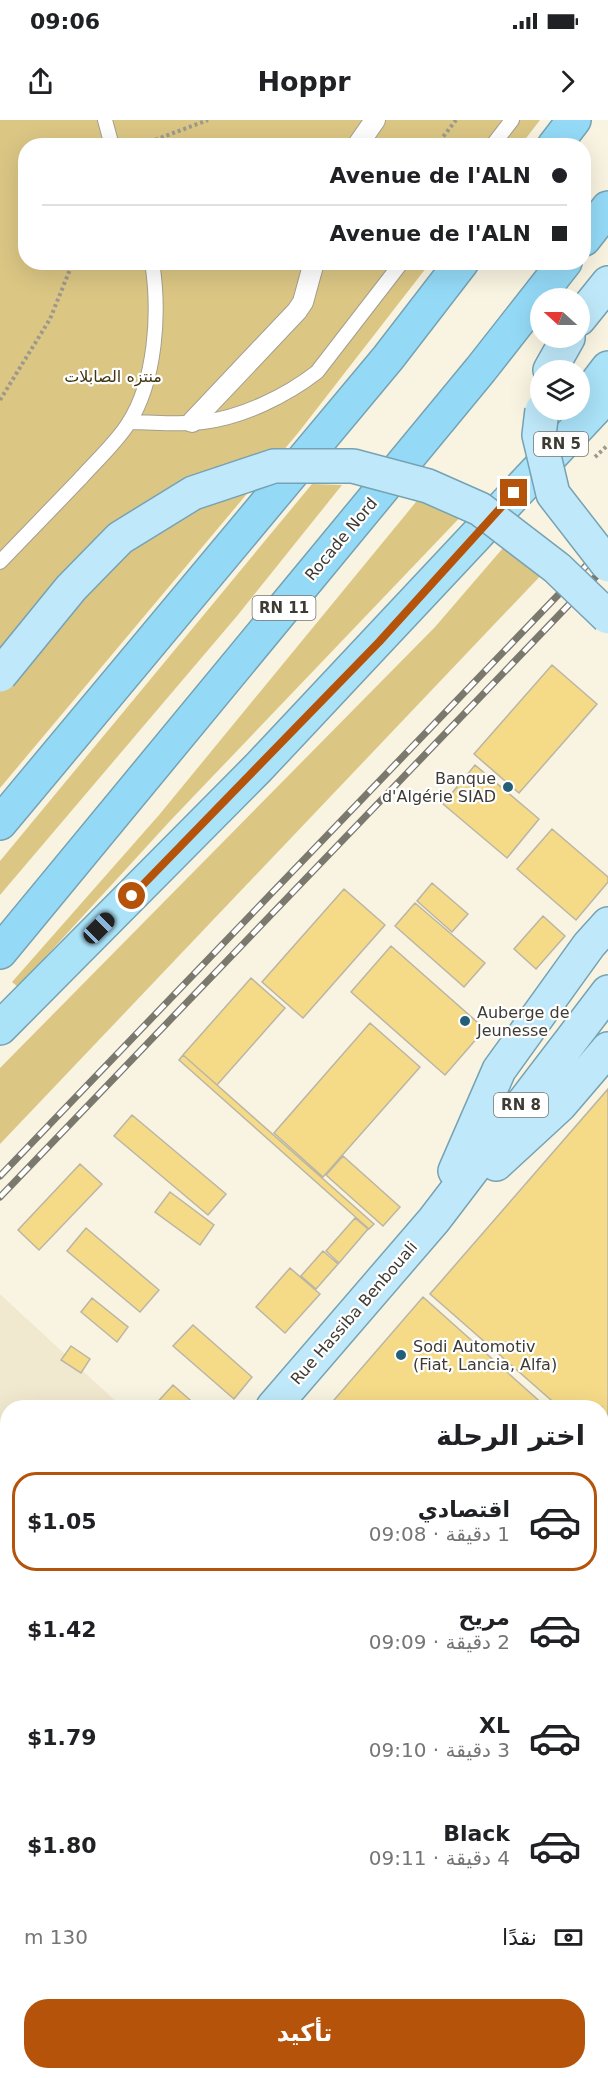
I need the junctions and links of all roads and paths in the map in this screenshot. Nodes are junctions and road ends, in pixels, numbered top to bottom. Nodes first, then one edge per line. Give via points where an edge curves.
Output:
1 (105, 120) edge
2 (208, 120) edge
3 (375, 120) edge
4 (456, 120) edge
5 (512, 120) edge
6 (573, 120) edge
7 (110, 138) edge
8 (160, 138) edge
9 (363, 138) edge
10 (442, 138) edge
11 (498, 138) edge
12 (560, 138) edge
13 (608, 208) edge
14 (591, 230) edge
15 (70, 270) edge
16 (153, 270) edge
17 (312, 270) edge
18 (396, 270) edge
19 (456, 270) edge
20 (559, 270) edge
21 (608, 283) edge
22 (590, 305) edge
23 (608, 368) edge
24 (590, 392) edge
25 (608, 395) edge
26 (0, 400) edge
27 (541, 420) edge
28 (569, 420) edge
29 (129, 422) junction
30 (192, 422) junction
31 (514, 493) junction
32 (0, 562) edge
33 (608, 565) edge
34 (608, 617) edge
35 (0, 675) edge
36 (0, 822) edge
37 (608, 924) edge
38 (0, 952) edge
39 (608, 992) edge
40 (0, 1028) edge
41 (608, 1049) edge
42 (434, 1220) junction
43 (279, 1400) edge

1 - 7 lane
2 - 8 path
3 - 9 street
4 - 10 path
5 - 11 lane
6 - 12 highway
13 - 14 highway
15 - 26 path via 50,320
16 - 29 lane via 157,307 154,342
17 - 30 street via 297,311
18 - 30 lane via 317,372 273,399 218,420
19 - 36 highway via 388,358
20 - 38 highway, Rocade Nord / RN 11
21 - 22 main road
23 - 24 highway
25 - 31 highway, RN 5
27 - 33 main road, bridge via 539,435 553,494
28 - 31 highway
29 - 30 lane
29 - 32 lane
31 - 40 highway, RN 5 via 379,642
34 - 35 main road, bridge via 557,568 480,509 428,486 353,466 274,466 193,493 120,538 71,588
37 - 42 main road via 499,1070
39 - 42 main road, RN 8
41 - 42 main road via 560,1105
42 - 43 main road, Rue Hassiba Benbouali / RN 8

